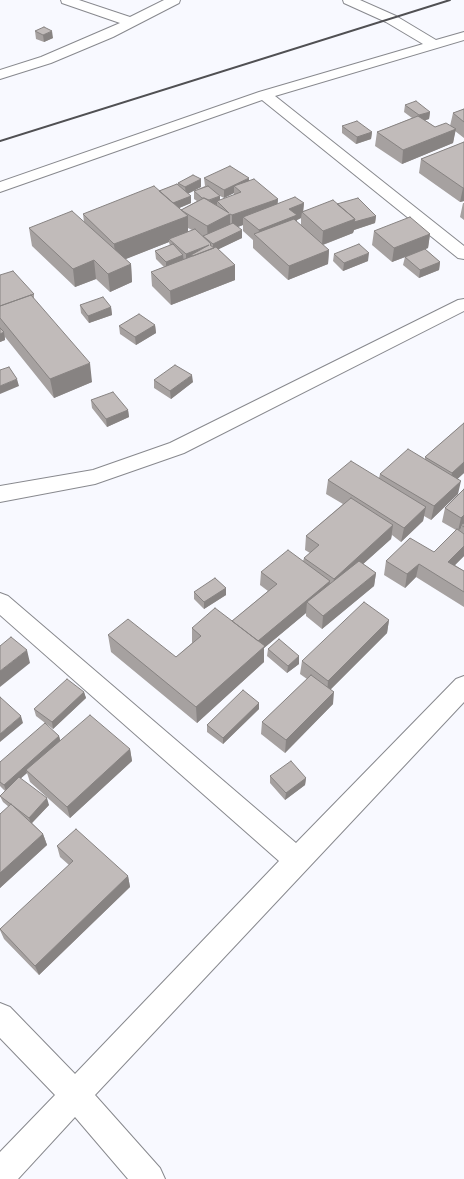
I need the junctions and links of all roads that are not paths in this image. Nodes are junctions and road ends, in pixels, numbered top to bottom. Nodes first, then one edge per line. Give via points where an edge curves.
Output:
1 (67, 0) edge
2 (174, 0) edge
3 (349, 0) edge
4 (131, 22) junction
5 (464, 36) edge
6 (433, 44) junction
7 (0, 75) edge
8 (264, 95) junction
9 (0, 187) edge
10 (464, 254) edge
11 (464, 304) edge
12 (0, 494) edge
13 (0, 602) edge
14 (464, 686) edge
15 (297, 860) junction
16 (0, 1017) edge
17 (76, 1096) junction
18 (0, 1175) edge
19 (149, 1179) edge

1 - 4 street
2 - 4 street
3 - 6 street via 391,19
4 - 7 street via 46,60
5 - 6 street
6 - 8 street
8 - 9 street
8 - 10 street
11 - 12 street via 177,448 95,477
13 - 15 street
14 - 15 street
15 - 17 street
16 - 17 street
17 - 18 street
17 - 19 street

